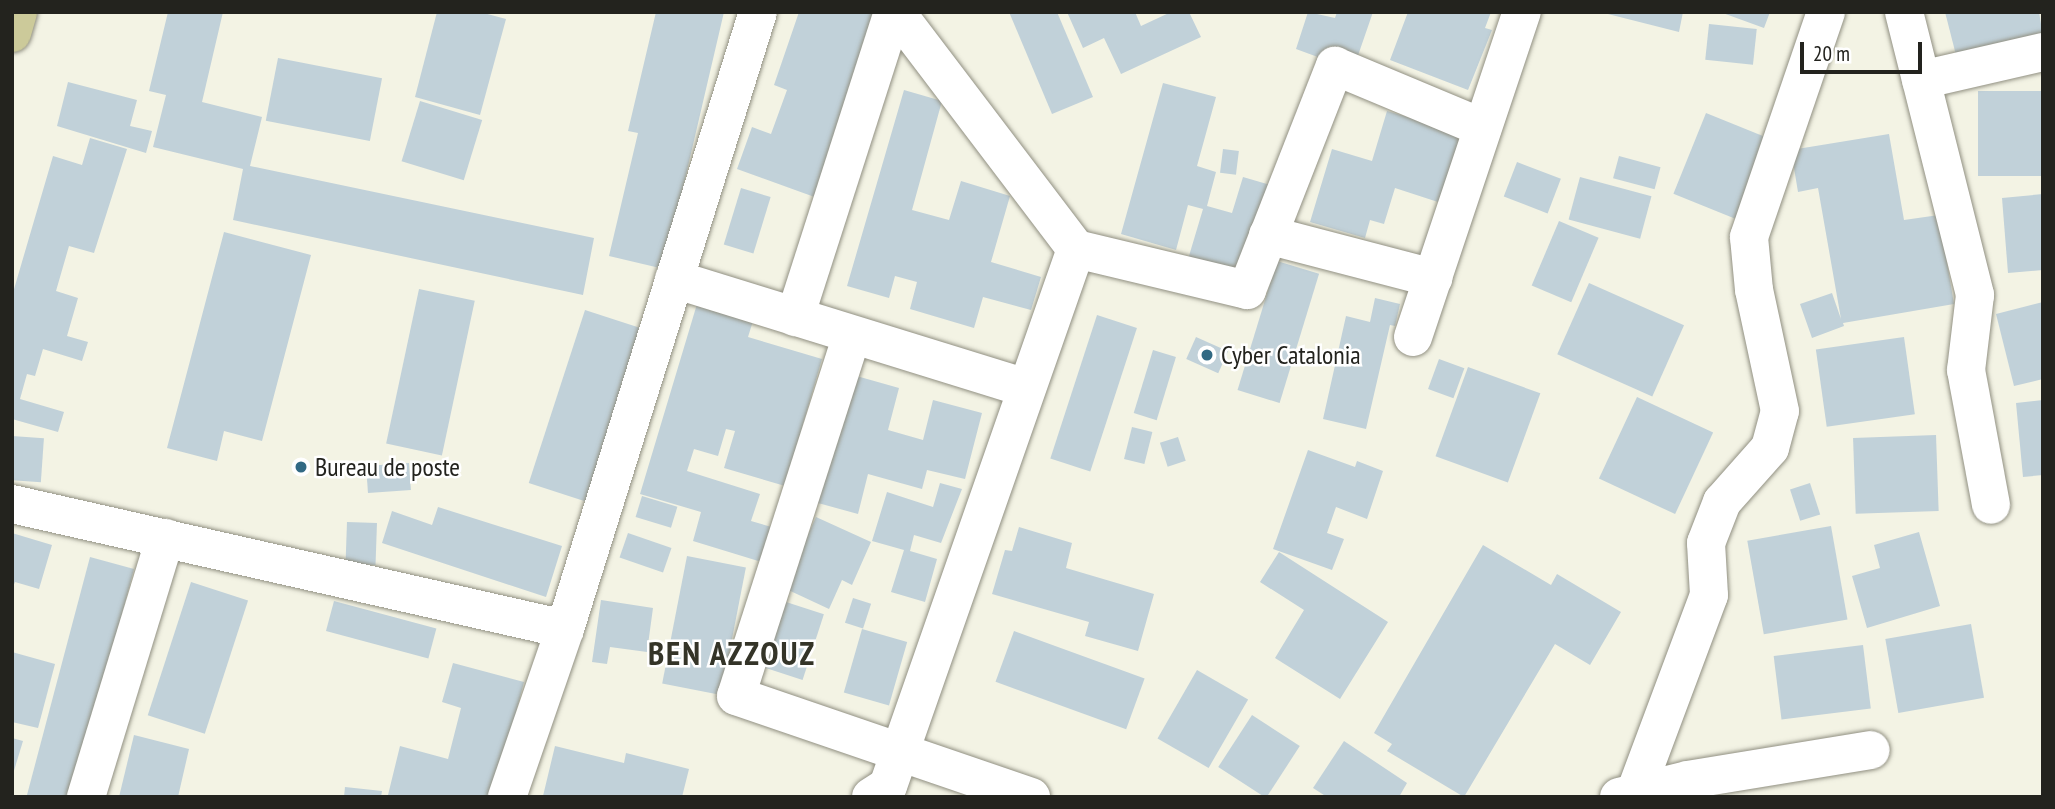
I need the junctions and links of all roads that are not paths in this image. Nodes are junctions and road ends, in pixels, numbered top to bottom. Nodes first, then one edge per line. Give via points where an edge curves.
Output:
1 (18, 12) edge
2 (758, 12) edge
3 (895, 12) edge
4 (1522, 12) edge
5 (1826, 12) edge
6 (1904, 12) edge
7 (12, 33) edge
8 (2043, 52) edge
9 (1921, 80) junction
10 (1483, 128) junction
11 (1268, 235) junction
12 (1076, 249) junction
13 (1433, 278) junction
14 (674, 279) junction
15 (795, 317) junction
16 (852, 335) junction
17 (1413, 337) dead end
18 (1027, 388) junction
19 (12, 504) edge
20 (1991, 505) dead end
21 (165, 538) junction
22 (565, 629) junction
23 (1871, 750) dead end
24 (888, 783) edge
25 (1627, 795) edge
26 (86, 797) edge
27 (507, 797) edge
28 (1031, 797) edge

1 - 7 main road
2 - 14 street
3 - 12 street
3 - 15 street
4 - 10 street
5 - 25 street via 1749,237 1754,290 1780,411 1770,448 1722,502 1706,542 1709,595
6 - 9 street
8 - 9 street
9 - 20 street via 1975,295 1966,370
10 - 11 street via 1335,66
10 - 13 street
11 - 12 street via 1247,290
11 - 13 street
12 - 18 street
13 - 17 street
14 - 15 street
14 - 22 street
15 - 16 street
16 - 18 street
16 - 24 street via 736,696
18 - 24 street
19 - 21 street
21 - 22 street
21 - 26 street
22 - 27 street
23 - 25 street via 1688,780
24 - 28 street

